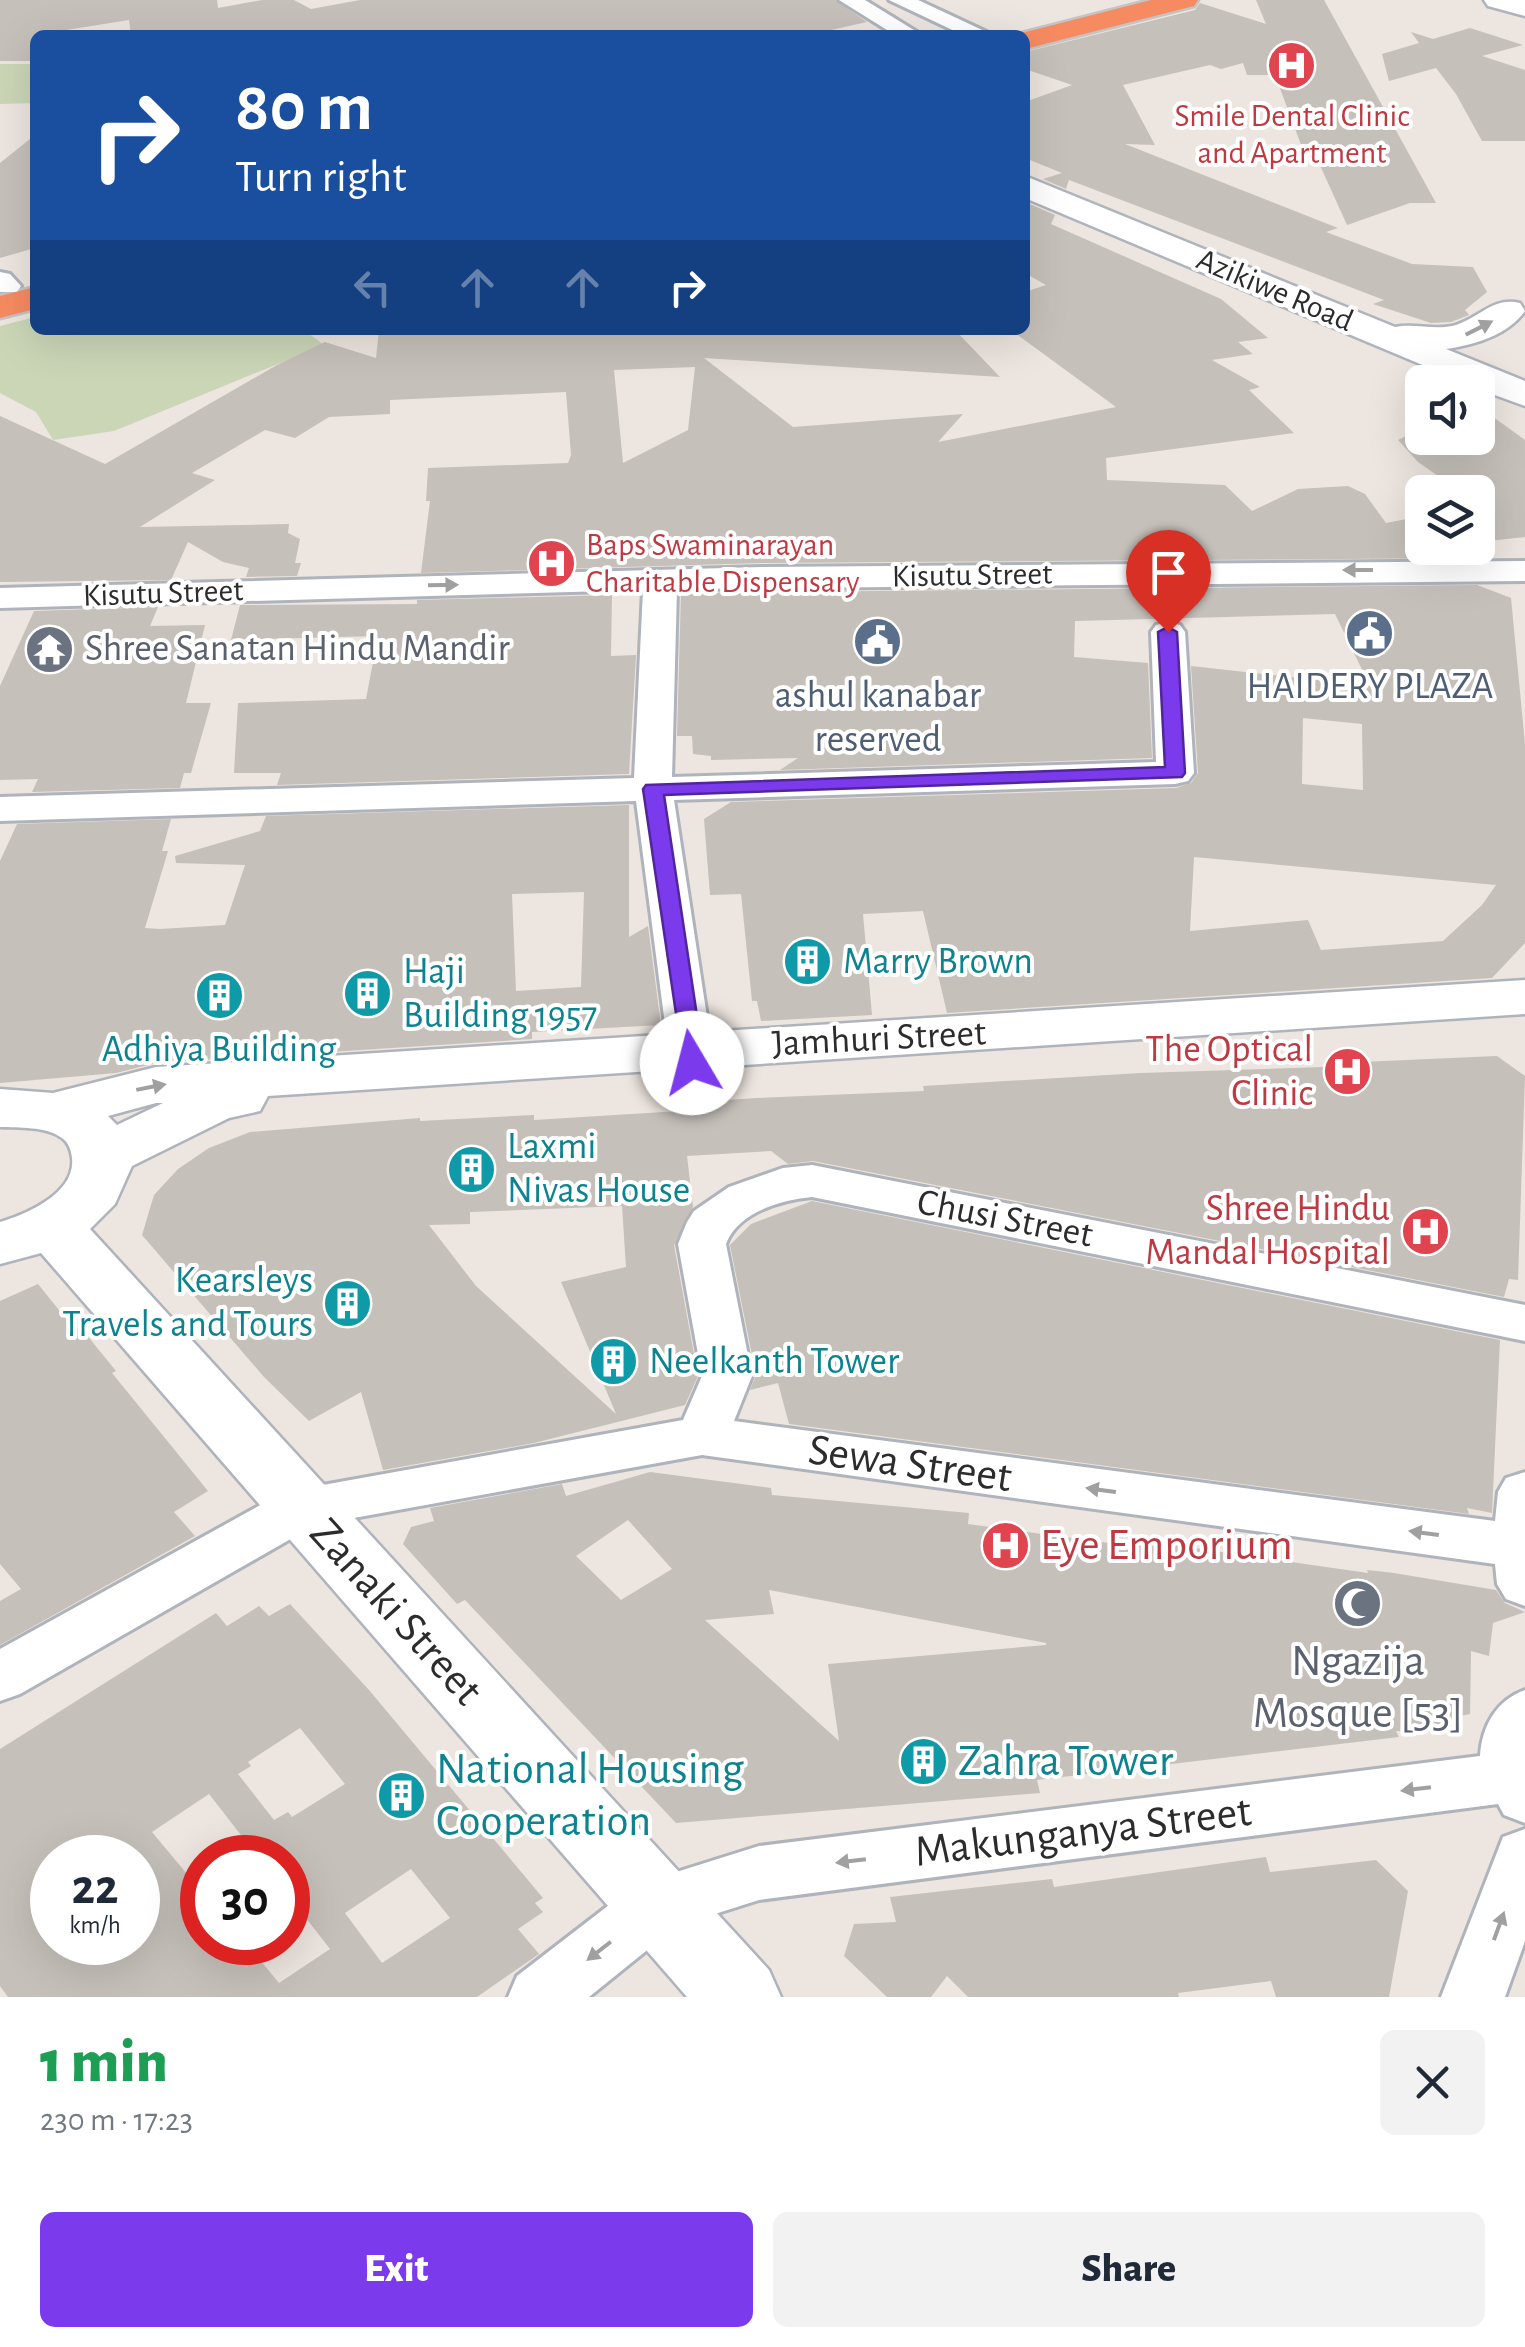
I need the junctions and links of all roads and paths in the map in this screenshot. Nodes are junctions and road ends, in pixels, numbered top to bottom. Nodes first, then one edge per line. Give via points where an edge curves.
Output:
1 (850, 0) edge
2 (900, 0) edge
3 (1122, 0) edge
4 (1184, 0) edge
5 (1498, 0) edge
6 (1525, 8) edge
7 (901, 30) edge
8 (970, 30) edge
9 (1002, 30) edge
10 (1030, 39) edge
11 (1030, 188) edge
12 (1030, 204) edge
13 (1508, 311) dead end
14 (1377, 333) junction
15 (1419, 365) edge
16 (1525, 395) edge
17 (1495, 397) edge
18 (1525, 410) edge
19 (1525, 570) edge
20 (660, 582) junction
21 (0, 598) edge
22 (1168, 632) dead end
23 (653, 789) junction
24 (0, 808) edge
25 (1525, 997) edge
26 (1525, 1017) edge
27 (691, 1056) junction
28 (28, 1109) edge
29 (104, 1156) junction
30 (26, 1234) edge
31 (1525, 1323) edge
32 (702, 1436) junction
33 (1525, 1492) edge
34 (302, 1507) junction
35 (1523, 1565) edge
36 (0, 1677) edge
37 (1525, 1714) edge
38 (1519, 1787) edge
39 (1525, 1856) edge
40 (658, 1905) junction
41 (540, 1997) edge
42 (740, 1997) edge
43 (1474, 1997) edge

1 - 7 street
2 - 8 street
3 - 9 highway
4 - 10 highway
5 - 6 street
11 - 14 street, Azikiwe Road
12 - 15 street, Azikiwe Road
14 -> 13 street via 1461,336
14 - 16 street, Azikiwe Road
17 - 18 street
19 -> 20 street, Kisutu Street
21 -> 20 street, Kisutu Street
20 - 23 street
22 - 23 street via 1175,773
23 - 24 street
23 - 27 street
25 - 27 street, Jamhuri Street
26 - 27 street, Jamhuri Street
28 -> 27 street, Jamhuri Street via 156,1084
27 - 29 street, Jamhuri Street via 217,1100
28 - 29 street via 90,1128
29 - 30 street via 88,1198
30 - 34 street, Zanaki Street
31 - 32 street, Chusi Street via 812,1181 783,1184 711,1222 702,1244 727,1376
32 - 34 street, Sewa Street
35 -> 32 street, Sewa Street
33 - 35 street
34 - 36 street, Sewa Street
34 - 40 street, Zanaki Street
37 - 38 street via 1509,1742
38 -> 40 street, Makunganya Street via 759,1873
43 -> 39 street
40 -> 41 street
40 - 42 street, Zanaki Street

